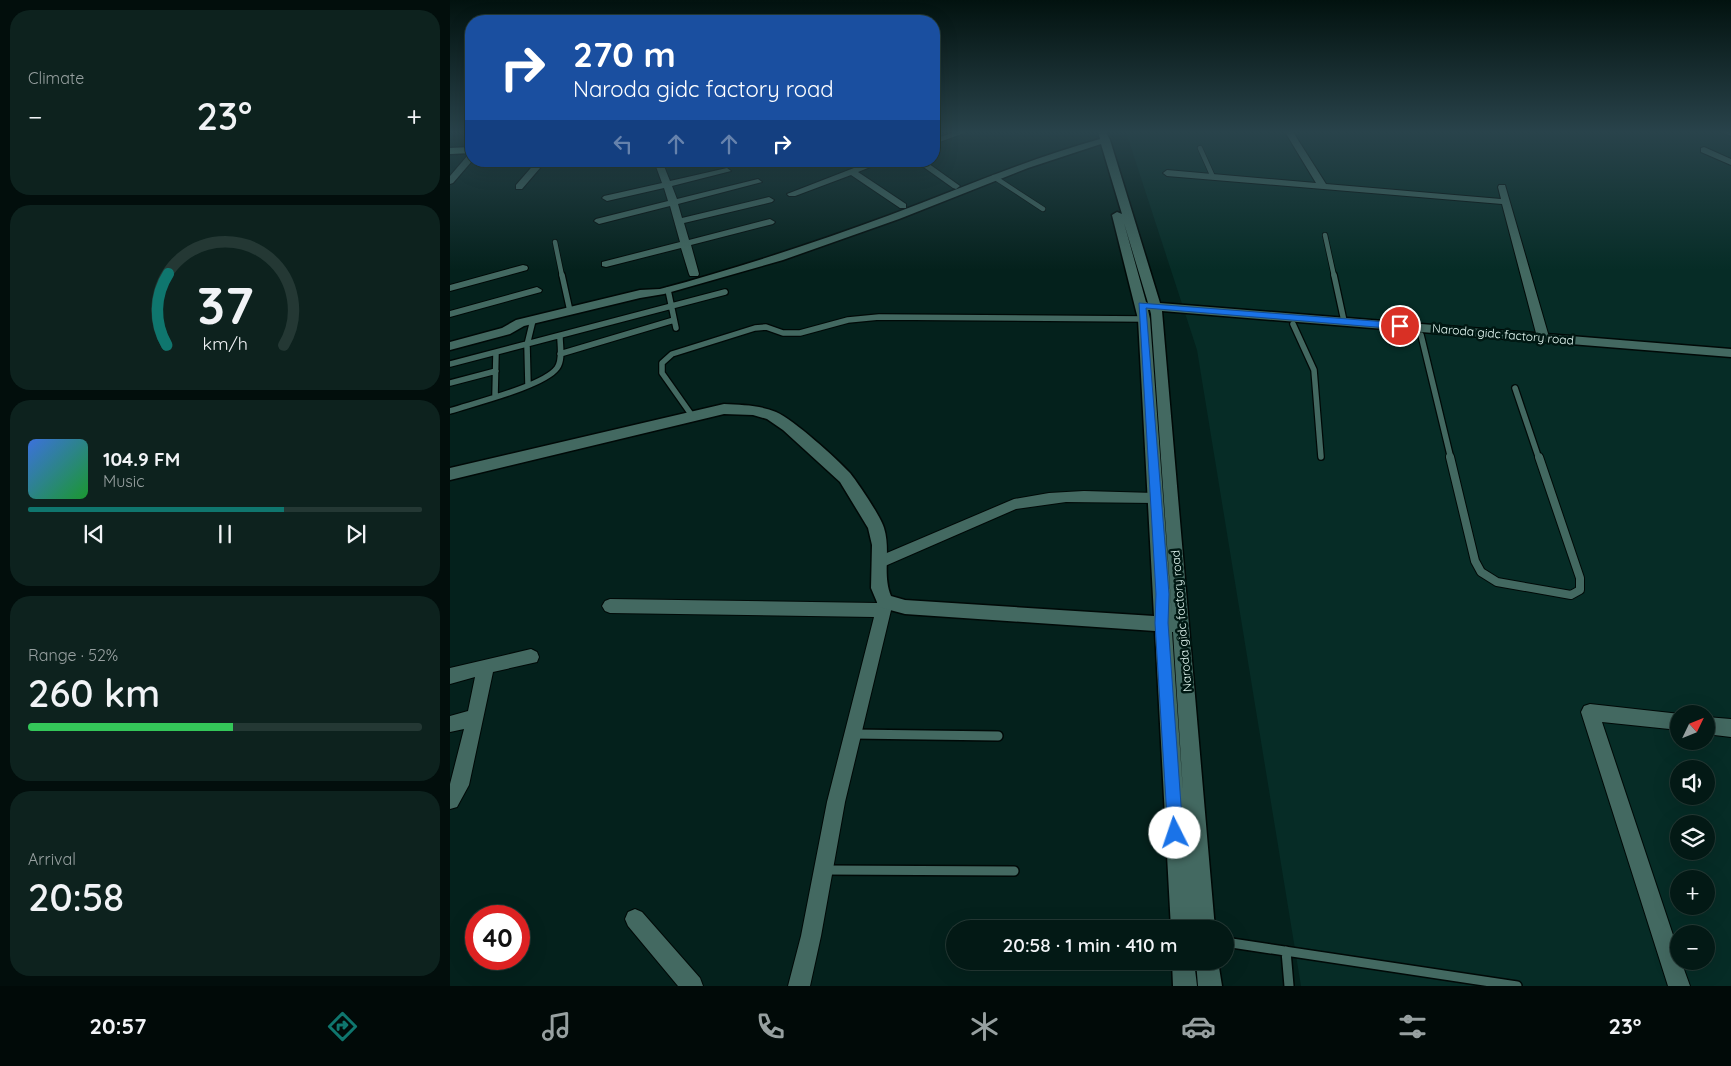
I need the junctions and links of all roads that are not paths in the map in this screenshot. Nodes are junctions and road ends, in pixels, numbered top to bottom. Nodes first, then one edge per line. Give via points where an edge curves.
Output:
1 (527, 178) edge
2 (664, 178) edge
3 (697, 178) edge
4 (836, 178) edge
5 (861, 178) edge
6 (944, 178) edge
7 (976, 178) edge
8 (992, 178) edge
9 (996, 178) edge
10 (1111, 178) edge
11 (1224, 178) edge
12 (1317, 178) edge
13 (758, 182) dead end
14 (667, 185) junction
15 (956, 186) junction
16 (519, 187) dead end
17 (1323, 187) junction
18 (1502, 187) dead end
19 (792, 194) dead end
20 (607, 198) dead end
21 (769, 200) dead end
22 (1506, 202) junction
23 (674, 203) junction
24 (903, 206) junction
25 (1043, 209) dead end
26 (599, 221) dead end
27 (680, 222) junction
28 (770, 222) dead end
29 (1325, 234) dead end
30 (555, 242) dead end
31 (687, 243) junction
32 (606, 264) dead end
33 (523, 268) dead end
34 (694, 274) junction
35 (450, 288) edge
36 (537, 290) dead end
37 (668, 290) junction
38 (725, 292) dead end
39 (640, 294) junction
40 (672, 306) junction
41 (570, 311) junction
42 (1148, 312) junction
43 (450, 314) edge
44 (674, 320) junction
45 (1344, 321) junction
46 (527, 322) junction
47 (1293, 324) junction
48 (676, 328) dead end
49 (1421, 335) junction
50 (450, 337) edge
51 (560, 337) junction
52 (1543, 337) junction
53 (527, 345) junction
54 (450, 346) edge
55 (496, 353) junction
56 (1731, 353) edge
57 (560, 354) junction
58 (1731, 360) edge
59 (450, 364) edge
60 (496, 371) junction
61 (450, 383) edge
62 (528, 385) junction
63 (1515, 388) dead end
64 (495, 396) junction
65 (450, 411) edge
66 (693, 417) junction
67 (1321, 457) dead end
68 (450, 474) edge
69 (1154, 498) junction
70 (880, 562) junction
71 (610, 606) dead end
72 (884, 606) junction
73 (1162, 623) junction
74 (1181, 625) junction
75 (531, 657) dead end
76 (486, 666) junction
77 (450, 676) edge
78 (475, 717) junction
79 (1670, 721) edge
80 (450, 724) edge
81 (1715, 726) edge
82 (1731, 728) edge
83 (853, 734) junction
84 (998, 736) dead end
85 (450, 800) edge
86 (823, 870) junction
87 (1014, 871) dead end
88 (636, 920) dead end
89 (1181, 920) edge
90 (1203, 920) edge
91 (1234, 943) edge
92 (1286, 951) junction
93 (1184, 970) edge
94 (1208, 970) edge
95 (692, 986) edge
96 (799, 986) edge
97 (1185, 986) edge
98 (1210, 986) edge
99 (1289, 986) edge
100 (1517, 986) edge
101 (1679, 986) edge

1 - 16 street
2 - 14 street
3 - 14 street
4 - 19 street
5 - 24 street
6 - 15 street
7 - 15 street
8 - 37 street via 797,253
9 - 25 lane
10 - 42 street, Naroda gidc factory road
11 - 17 street
12 - 17 street
13 - 23 street
14 - 20 street
14 - 23 street
15 - 24 street
17 - 22 street
18 - 22 street
21 - 27 street
22 - 52 street
23 - 26 street
23 - 27 street
24 - 34 street via 797,246
27 - 31 street
28 - 31 street
29 - 45 lane
30 - 41 lane
31 - 32 street
31 - 34 street
33 - 35 street
34 - 39 street via 658,283
36 - 43 street
37 - 39 street
37 - 40 lane
38 - 40 lane
39 - 41 street
40 - 44 lane
40 - 51 lane
41 - 46 street
42 - 45 street, Naroda gidc factory road
42 - 47 street, Naroda gidc factory road
42 - 66 lane via 879,316 848,320 800,333 783,333 760,327 672,354 662,363 662,373
42 - 69 street, Naroda gidc factory road
42 - 74 street, Naroda gidc factory road
44 - 48 lane
44 - 57 lane
45 - 52 street, Naroda gidc factory road
46 - 50 street via 506,321
46 - 53 lane
46 - 54 street
47 - 49 street, Naroda gidc factory road
47 - 67 lane via 1314,370
49 - 58 street, Naroda gidc factory road
49 - 63 lane via 1474,561 1480,572 1497,582 1571,595 1580,590 1580,578
51 - 53 lane
51 - 57 lane
52 - 56 street, Naroda gidc factory road
53 - 55 lane
53 - 62 lane
55 - 59 lane
55 - 60 lane
57 - 62 lane via 555,371
60 - 61 lane
60 - 64 lane
62 - 64 lane
64 - 65 lane
66 - 68 street
66 - 70 street via 742,409 772,416 788,426 844,478 876,527
69 - 70 street via 1059,497 1014,504
69 - 73 street, Naroda gidc factory road
70 - 72 street via 879,588
71 - 72 street
72 - 73 street
72 - 83 street
73 - 74 street
73 - 89 street, Naroda gidc factory road
74 - 90 street, Naroda gidc factory road
75 - 76 street
76 - 77 street
76 - 78 street
78 - 80 street
78 - 85 street via 460,785
79 - 101 street via 1590,712
81 - 82 street
83 - 84 lane
83 - 86 street
86 - 87 lane
86 - 96 street
88 - 95 street
91 - 92 lane
92 - 99 lane
92 - 100 lane
93 - 97 street
94 - 98 street

